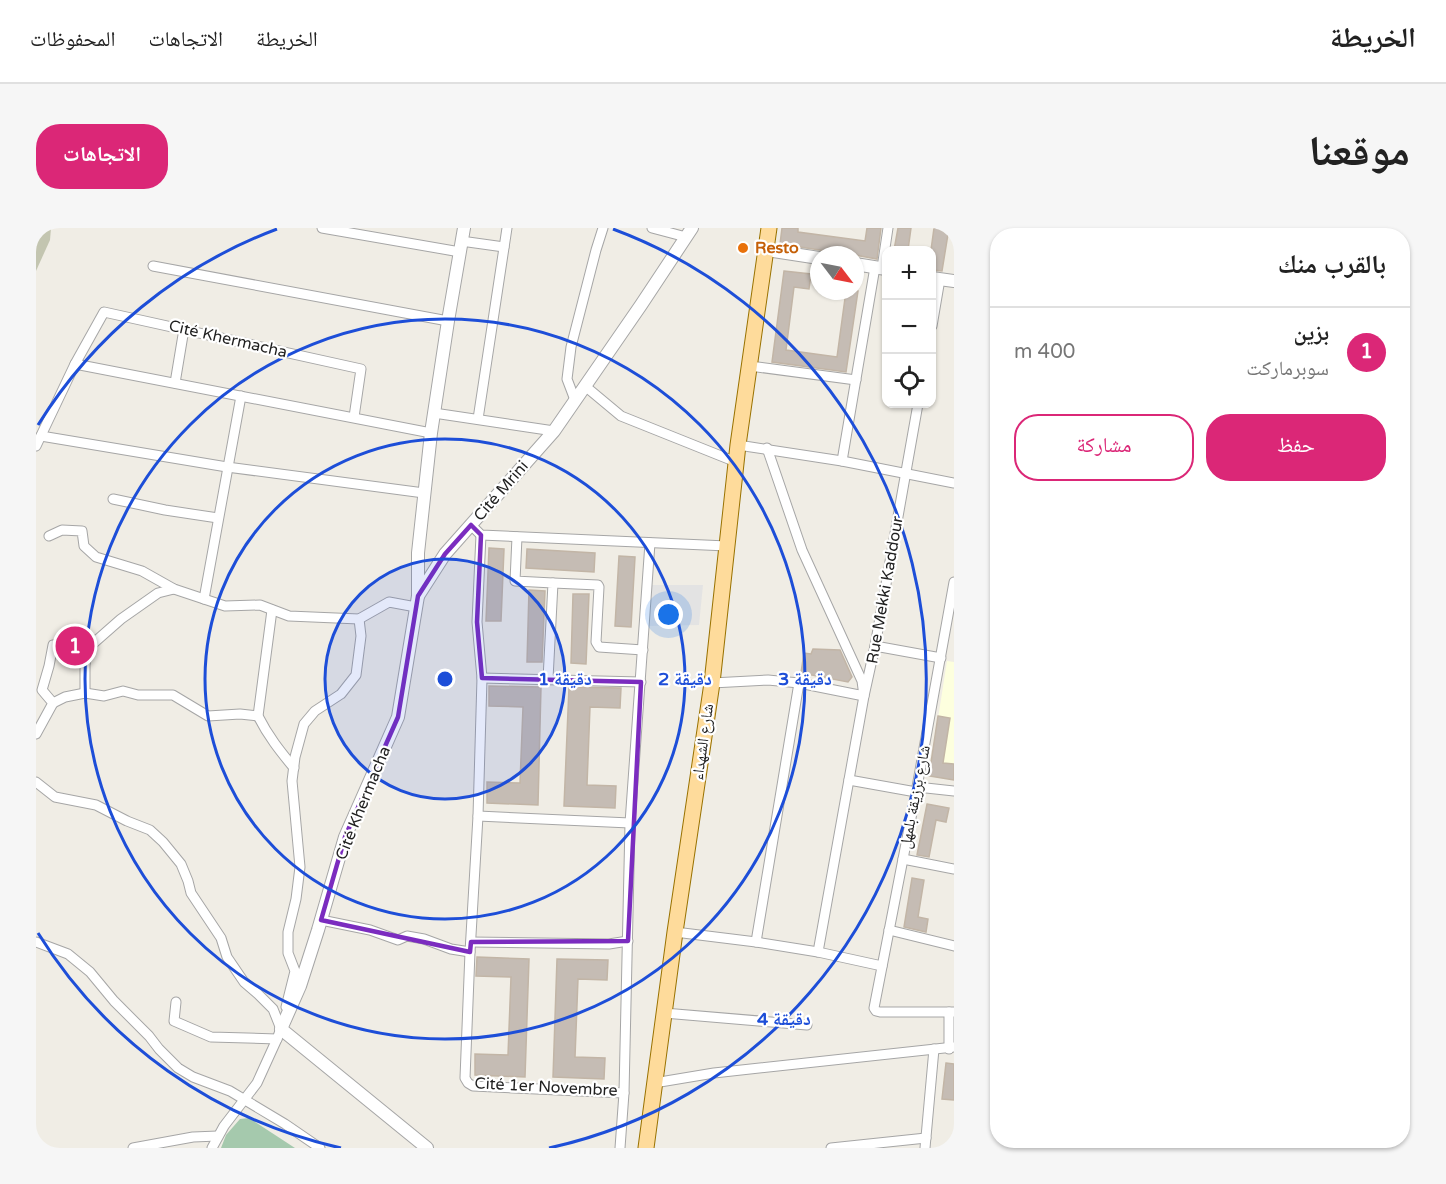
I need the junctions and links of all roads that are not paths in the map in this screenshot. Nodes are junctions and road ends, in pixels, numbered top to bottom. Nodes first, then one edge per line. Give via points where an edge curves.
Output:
1 (321, 228) edge
2 (464, 228) edge
3 (507, 228) edge
4 (603, 228) edge
5 (652, 228) edge
6 (769, 228) edge
7 (888, 228) edge
8 (689, 232) edge
9 (461, 247) junction
10 (504, 247) junction
11 (766, 250) junction
12 (810, 257) edge
13 (864, 265) edge
14 (153, 266) dead end
15 (881, 268) edge
16 (936, 278) edge
17 (954, 281) edge
18 (448, 321) junction
19 (184, 329) junction
20 (75, 364) junction
21 (750, 366) junction
22 (856, 380) junction
23 (175, 383) junction
24 (585, 386) junction
25 (241, 396) junction
26 (575, 400) junction
27 (917, 408) edge
28 (434, 413) junction
29 (354, 417) junction
30 (478, 419) junction
31 (554, 430) junction
32 (431, 433) junction
33 (41, 436) junction
34 (738, 445) junction
35 (36, 446) edge
36 (767, 448) junction
37 (842, 461) junction
38 (736, 462) junction
39 (227, 467) junction
40 (905, 473) junction
41 (954, 483) edge
42 (424, 493) junction
43 (113, 499) dead end
44 (218, 518) junction
45 (471, 525) junction
46 (481, 535) junction
47 (48, 536) dead end
48 (517, 537) junction
49 (650, 543) junction
50 (727, 546) junction
51 (954, 582) edge
52 (553, 583) junction
53 (174, 589) junction
54 (953, 596) edge
55 (204, 598) junction
56 (417, 602) junction
57 (272, 610) junction
58 (359, 619) junction
59 (875, 646) junction
60 (88, 648) junction
61 (643, 650) junction
62 (941, 658) junction
63 (482, 678) junction
64 (548, 679) junction
65 (641, 682) junction
66 (711, 683) junction
67 (800, 683) junction
68 (85, 693) junction
69 (864, 696) junction
70 (53, 703) junction
71 (258, 716) junction
72 (36, 734) edge
73 (294, 768) junction
74 (849, 780) junction
75 (36, 782) edge
76 (917, 789) junction
77 (954, 792) edge
78 (478, 816) junction
79 (630, 823) junction
80 (903, 859) junction
81 (954, 869) edge
82 (321, 920) junction
83 (889, 930) junction
84 (675, 933) junction
85 (628, 941) junction
86 (36, 942) edge
87 (471, 942) junction
88 (756, 942) junction
89 (954, 946) edge
90 (470, 952) junction
91 (818, 952) junction
92 (882, 966) junction
93 (176, 1002) dead end
94 (952, 1012) edge
95 (664, 1013) junction
96 (807, 1025) dead end
97 (279, 1034) junction
98 (951, 1048) edge
99 (934, 1049) junction
100 (654, 1083) junction
101 (624, 1093) junction
102 (245, 1100) junction
103 (218, 1136) junction
104 (925, 1143) edge
105 (133, 1148) edge
106 (212, 1148) edge
107 (320, 1148) edge
108 (427, 1148) edge
109 (620, 1148) edge
110 (645, 1148) edge
111 (831, 1148) edge

1 - 9 street
2 - 9 street, Cité Khermacha
3 - 10 street
4 - 26 street via 571,347 567,379
5 - 8 street
6 - 11 main road, شارع الشهداء
7 - 15 street
8 - 24 street, Cité Mrini
9 - 10 street
9 - 18 street, Cité Khermacha
10 - 30 street
11 - 12 street
11 - 21 main road, شارع الشهداء
13 - 15 street
14 - 18 street
15 - 22 street
16 - 17 street
18 - 28 street, Cité Khermacha
19 - 20 street, Cité Khermacha via 104,312
19 - 23 street
19 - 29 street, Cité Khermacha via 361,369
20 - 23 street
20 - 33 street, Cité Khermacha
21 - 22 street
21 - 34 main road, شارع الشهداء
22 - 37 street
23 - 25 street
24 - 26 street, Cité Mrini
24 - 38 street via 621,416
25 - 29 street
25 - 39 street
26 - 31 street, Cité Mrini
27 - 40 street, Rue Mekki Kaddour
28 - 30 street
28 - 32 street, Cité Khermacha
29 - 32 street
30 - 31 street
31 - 45 street, Cité Mrini
32 - 42 street, Cité Khermacha
33 - 35 street, Cité Khermacha
33 - 39 street
34 - 36 street
34 - 38 main road, شارع الشهداء
36 - 37 street
36 - 69 street via 802,550 862,681
37 - 40 street
38 - 50 main road, شارع الشهداء
39 - 42 street
39 - 44 street
40 - 41 street
40 - 59 street, Rue Mekki Kaddour
42 - 56 street, Cité Khermacha
43 - 44 street
44 - 55 street
45 - 46 street
45 - 56 street, Cité Mrini via 445,554
46 - 48 street
46 - 63 street, Cité 1er Novembre via 477,622
47 - 53 street via 62,530 82,531 84,546 96,557 142,572
48 - 49 street
48 - 52 street via 515,581
49 - 50 street
49 - 61 street, Cité 1er Novembre
50 - 66 main road, شارع الشهداء
51 - 54 street, شارع برزيقة بلمهل
52 - 61 street via 598,585 597,645
52 - 64 street
53 - 55 street
53 - 60 street via 158,594 121,619
54 - 62 street, شارع برزيقة بلمهل
55 - 57 street via 225,606 260,605
56 - 58 street via 389,602
56 - 82 street, Cité Khermacha via 398,717 345,837
57 - 58 street via 289,616
57 - 71 street
58 - 73 street via 356,675 341,694 315,711 304,724
59 - 62 street
59 - 69 street, Rue Mekki Kaddour
60 - 68 street
60 - 70 street via 53,645 42,690
61 - 65 street, Cité 1er Novembre
62 - 76 street, شارع برزيقة بلمهل
63 - 64 street
63 - 78 street, Cité 1er Novembre
64 - 65 street
65 - 79 street, Cité 1er Novembre
66 - 67 street
66 - 84 main road, شارع الشهداء
67 - 69 street
67 - 88 street
68 - 70 street
68 - 71 street via 173,695 208,716
69 - 74 street, Rue Mekki Kaddour
70 - 72 street
71 - 73 street via 275,746
73 - 97 street via 300,867 288,953 295,970
74 - 76 street
74 - 91 street, Rue Mekki Kaddour
75 - 97 street via 55,797 96,805 150,830 163,842 181,864 191,893 221,938 227,957 244,982 273,1009
76 - 77 street
76 - 80 street, شارع برزيقة بلمهل
78 - 79 street
78 - 87 street, Cité 1er Novembre
79 - 85 street, Cité 1er Novembre
80 - 81 street
80 - 83 street, شارع برزيقة بلمهل
82 - 90 street via 398,940 407,936
82 - 97 street, Cité Khermacha via 300,986
83 - 89 street
83 - 92 street, شارع برزيقة بلمهل
84 - 88 street
84 - 95 main road, شارع الشهداء
85 - 87 street
85 - 101 street, Cité 1er Novembre
86 - 102 street via 68,954 90,972 178,1068
87 - 90 street, Cité 1er Novembre
88 - 91 street
90 - 101 street, Cité 1er Novembre via 465,1078 468,1083
91 - 92 street
92 - 94 street, شارع برزيقة بلمهل via 876,1011
93 - 97 street via 174,1021 211,1037
94 - 98 street
95 - 96 street
95 - 100 main road, شارع الشهداء
97 - 102 street
97 - 108 street
98 - 99 street
99 - 100 street
99 - 104 street
100 - 110 main road, شارع الشهداء
101 - 109 street
102 - 103 street
102 - 107 street
103 - 105 street
103 - 106 street
104 - 111 street

